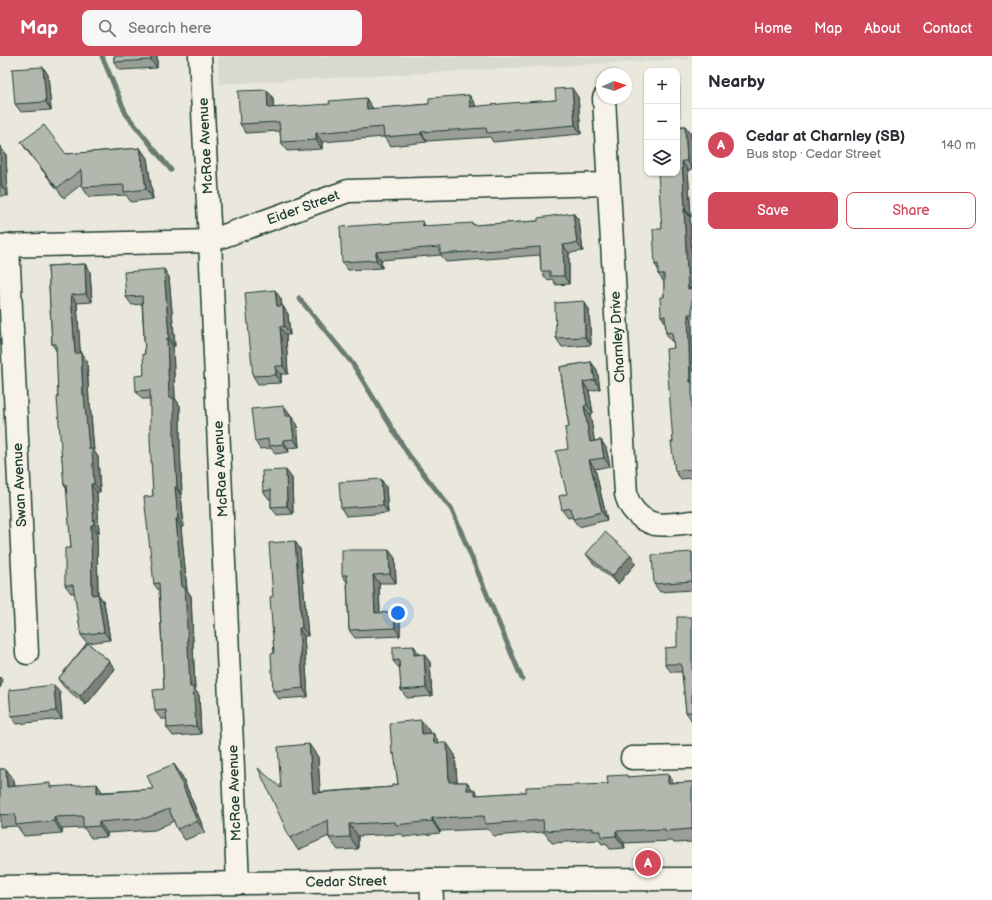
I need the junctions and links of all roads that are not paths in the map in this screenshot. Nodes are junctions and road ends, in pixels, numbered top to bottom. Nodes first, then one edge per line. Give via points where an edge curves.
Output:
1 (200, 56) edge
2 (604, 104) edge
3 (608, 184) junction
4 (210, 241) junction
5 (4, 245) edge
6 (692, 522) edge
7 (27, 653) dead end
8 (692, 757) edge
9 (632, 758) dead end
10 (692, 879) edge
11 (238, 883) junction
12 (0, 887) edge
13 (432, 890) edge

1 - 4 street, McRae Avenue
2 - 3 street, Charnley Drive
3 - 4 street, Eider Street via 348,191
3 - 6 street, Charnley Drive via 628,504 645,520 656,524
4 - 5 street, Eider Street
4 - 11 street, McRae Avenue
5 - 7 street, Swan Avenue
8 - 9 street
10 - 13 street, Cedar Street
11 - 12 street, Cedar Street
11 - 13 street, Cedar Street

